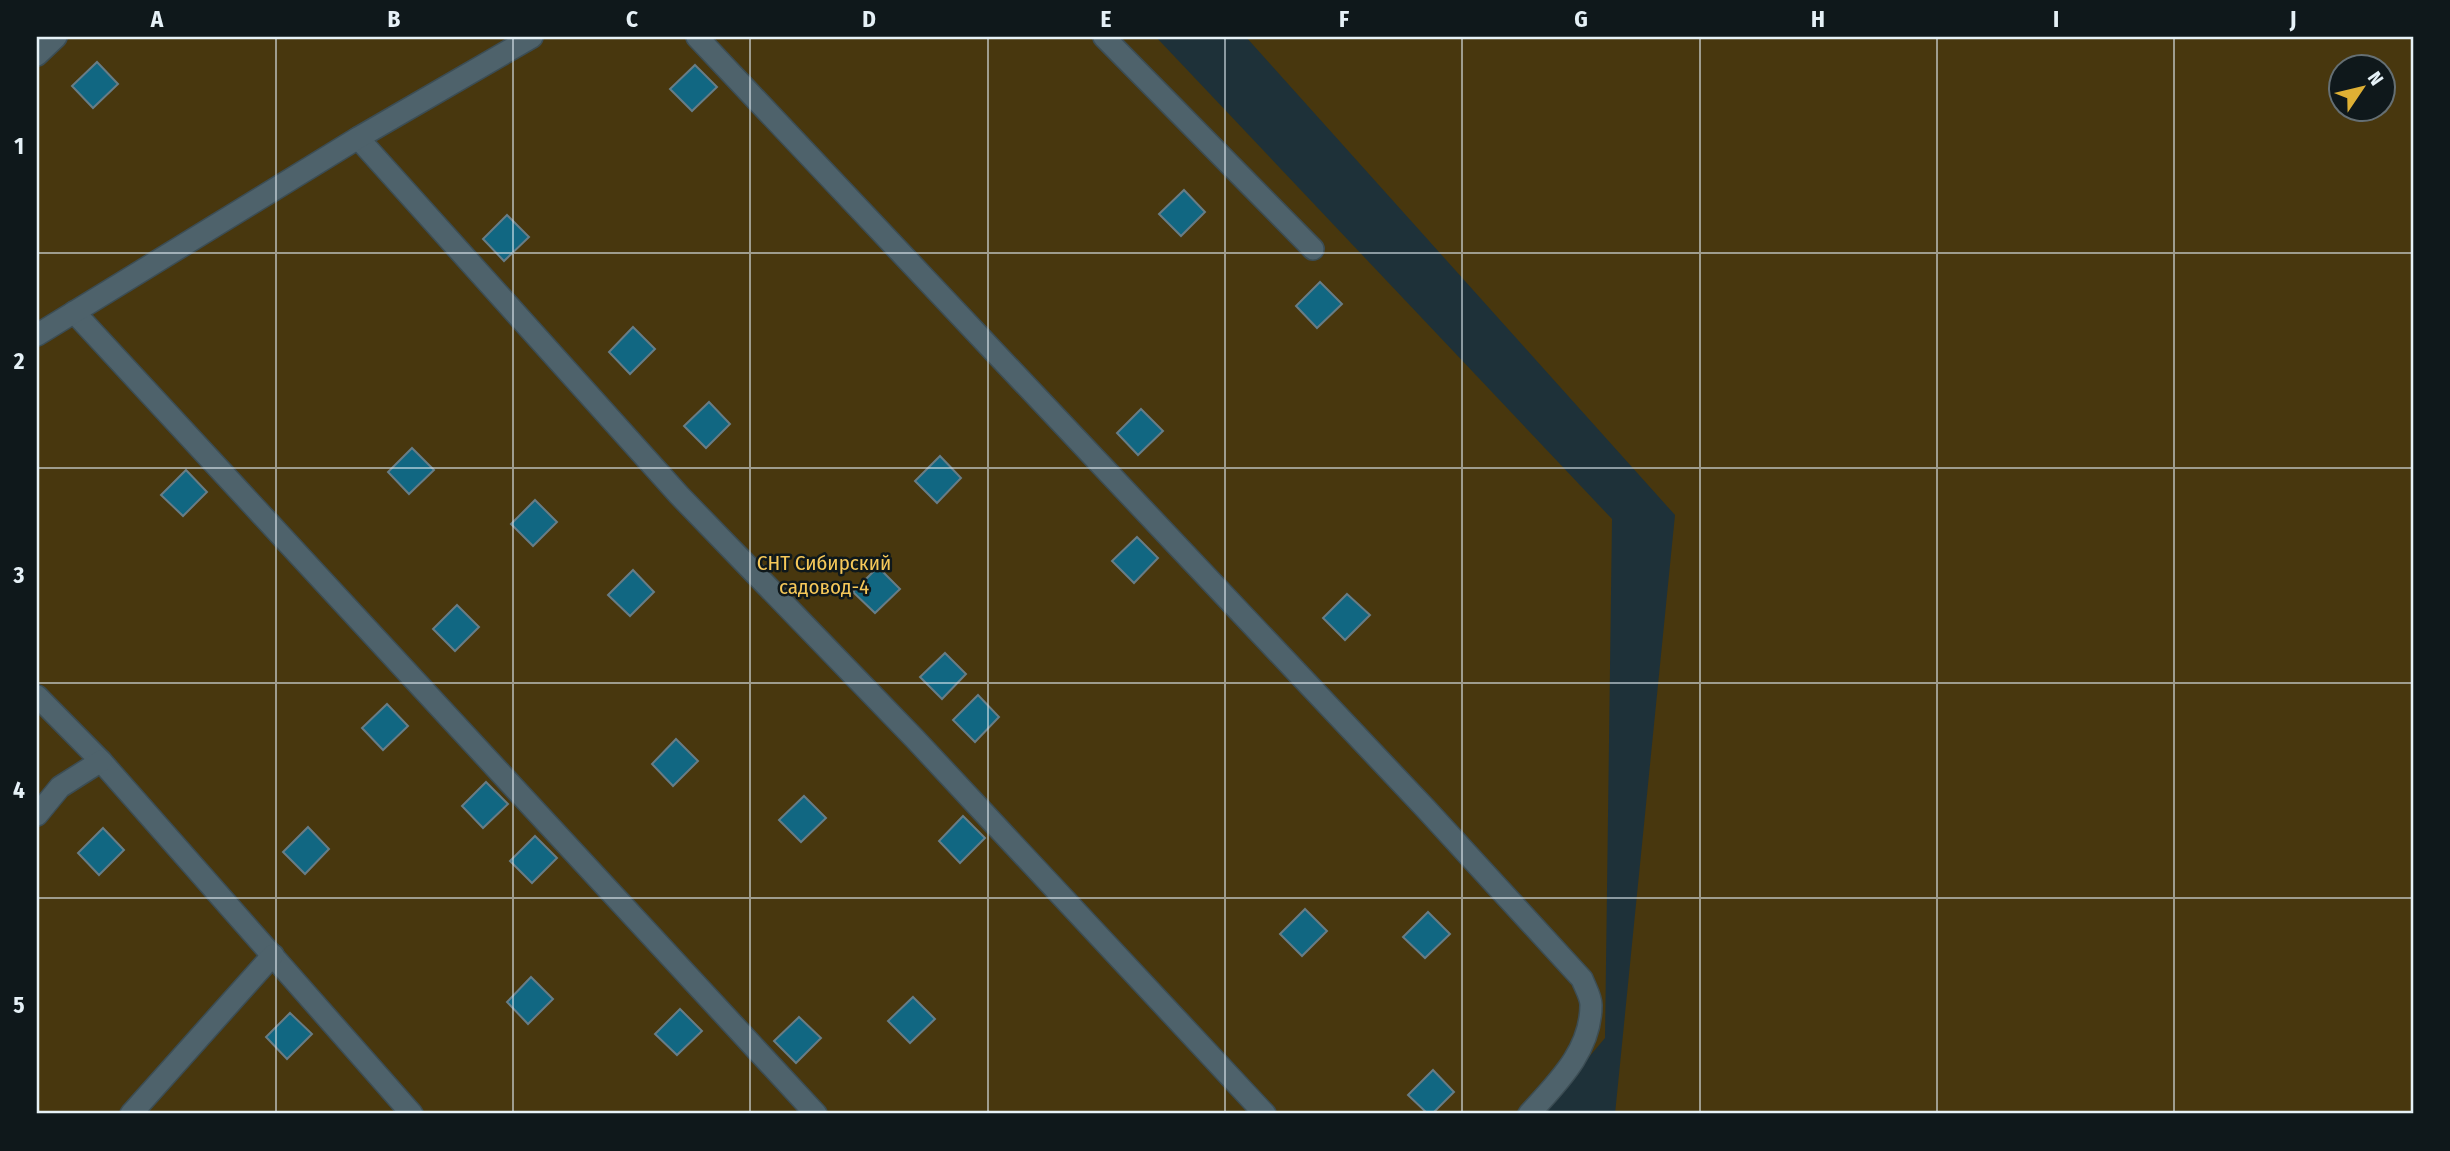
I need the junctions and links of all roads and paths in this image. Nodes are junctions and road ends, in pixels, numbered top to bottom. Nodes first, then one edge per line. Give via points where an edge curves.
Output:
1 (56, 37) edge
2 (532, 37) edge
3 (697, 37) edge
4 (1104, 37) edge
5 (37, 55) edge
6 (358, 138) junction
7 (1313, 249) dead end
8 (74, 312) junction
9 (37, 335) edge
10 (37, 696) edge
11 (101, 761) junction
12 (37, 815) edge
13 (273, 955) junction
14 (131, 1114) edge
15 (412, 1114) edge
16 (816, 1114) edge
17 (1265, 1114) edge
18 (1529, 1114) edge

1 - 5 lane
2 - 6 lane
3 - 18 lane via 1582,979 1591,1003 1588,1030 1572,1066
4 - 7 lane
6 - 8 lane
6 - 17 lane via 679,495 915,739
8 - 9 lane
8 - 16 lane
10 - 11 lane
11 - 12 lane via 60,787
11 - 13 lane
13 - 14 lane
13 - 15 lane

